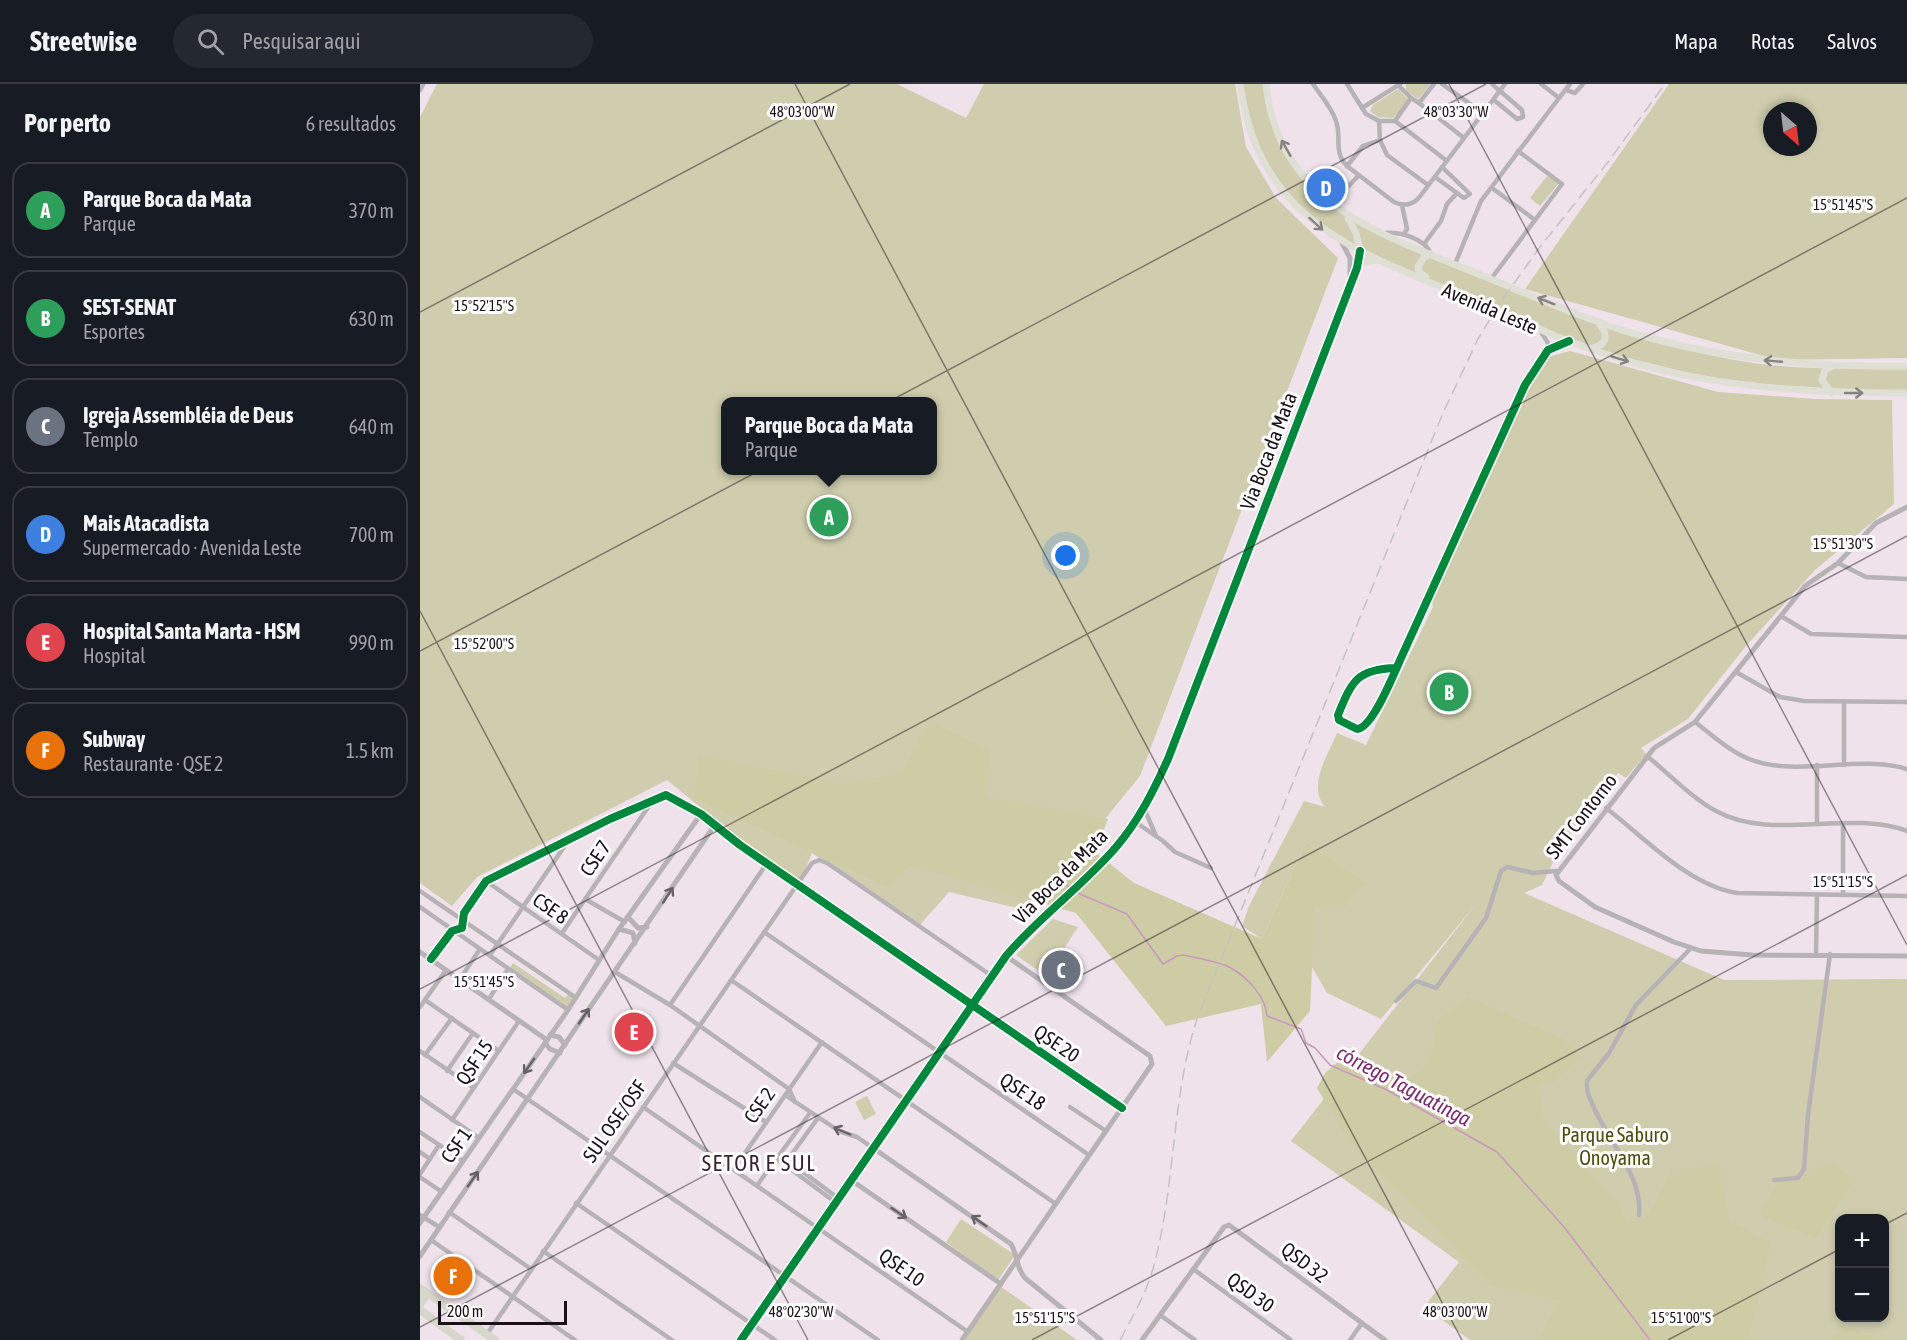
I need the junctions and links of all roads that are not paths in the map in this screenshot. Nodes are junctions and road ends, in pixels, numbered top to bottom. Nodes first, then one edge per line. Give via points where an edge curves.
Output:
1 (423, 84) edge
2 (1240, 84) edge
3 (1266, 84) edge
4 (1313, 84) edge
5 (1348, 84) edge
6 (1434, 84) edge
7 (1442, 84) edge
8 (1492, 84) edge
9 (1505, 84) edge
10 (1542, 84) edge
11 (1570, 84) edge
12 (1583, 84) edge
13 (1399, 85) edge
14 (420, 90) edge
15 (1566, 90) junction
16 (1501, 91) junction
17 (1411, 98) junction
18 (1560, 98) junction
19 (1494, 100) junction
20 (1419, 103) junction
21 (1362, 108) junction
22 (1483, 113) junction
23 (1379, 121) junction
24 (1395, 121) junction
25 (1464, 138) junction
26 (1380, 140) junction
27 (1518, 151) junction
28 (1447, 161) junction
29 (1347, 166) junction
30 (1442, 167) junction
31 (1358, 176) junction
32 (1435, 177) junction
33 (1428, 185) junction
34 (1492, 188) junction
35 (1457, 193) junction
36 (1331, 205) junction
37 (1402, 205) junction
38 (1346, 216) junction
39 (1535, 220) junction
40 (1381, 233) junction
41 (1404, 234) junction
42 (1342, 243) junction
43 (1424, 244) junction
44 (1360, 251) junction
45 (1431, 254) junction
46 (1377, 260) junction
47 (1455, 264) junction
48 (1357, 267) junction
49 (1494, 280) junction
50 (1348, 283) junction
51 (1436, 285) junction
52 (1599, 322) junction
53 (1537, 328) junction
54 (1569, 341) junction
55 (1588, 349) junction
56 (1548, 350) junction
57 (1832, 366) junction
58 (1907, 366) edge
59 (1831, 393) junction
60 (1907, 393) edge
61 (1907, 507) edge
62 (1838, 563) junction
63 (1907, 579) edge
64 (1781, 615) junction
65 (1907, 637) edge
66 (1396, 668) junction
67 (1736, 672) junction
68 (1844, 701) junction
69 (1907, 702) edge
70 (1695, 722) junction
71 (1647, 756) junction
72 (1817, 765) junction
73 (1844, 765) junction
74 (1907, 769) edge
75 (653, 800) junction
76 (1144, 808) junction
77 (1606, 808) junction
78 (701, 814) junction
79 (1134, 822) junction
80 (1817, 824) junction
81 (1843, 824) junction
82 (714, 826) junction
83 (1907, 831) edge
84 (1156, 836) junction
85 (568, 842) junction
86 (767, 863) junction
87 (1211, 868) dead end
88 (1556, 871) junction
89 (486, 881) junction
90 (798, 883) junction
91 (420, 891) edge
92 (1817, 895) junction
93 (1843, 895) junction
94 (1907, 896) edge
95 (585, 899) junction
96 (523, 906) junction
97 (420, 907) edge
98 (453, 913) junction
99 (627, 919) junction
100 (462, 920) junction
101 (445, 925) junction
102 (647, 927) junction
103 (620, 929) junction
104 (452, 931) junction
105 (764, 932) junction
106 (562, 933) junction
107 (635, 943) junction
108 (498, 944) junction
109 (480, 949) junction
110 (1690, 949) junction
111 (420, 952) edge
112 (1816, 954) junction
113 (1830, 954) junction
114 (490, 955) junction
115 (1006, 956) junction
116 (1907, 956) edge
117 (431, 959) junction
118 (599, 960) junction
119 (508, 969) junction
120 (446, 970) junction
121 (615, 972) junction
122 (992, 976) junction
123 (460, 979) junction
124 (731, 980) junction
125 (575, 997) junction
126 (489, 999) junction
127 (425, 1000) junction
128 (1396, 1001) dead end
129 (670, 1005) junction
130 (972, 1005) junction
131 (420, 1007) edge
132 (568, 1010) junction
133 (452, 1018) junction
134 (519, 1021) junction
135 (698, 1027) junction
136 (473, 1033) junction
137 (548, 1039) junction
138 (822, 1042) junction
139 (565, 1045) junction
140 (420, 1051) edge
141 (500, 1051) junction
142 (560, 1053) junction
143 (939, 1053) junction
144 (425, 1055) junction
145 (673, 1063) junction
146 (447, 1071) junction
147 (474, 1088) junction
148 (513, 1089) junction
149 (789, 1089) junction
150 (785, 1095) junction
151 (420, 1097) edge
152 (527, 1099) junction
153 (907, 1101) junction
154 (795, 1102) junction
155 (643, 1107) junction
156 (1070, 1107) dead end
157 (1122, 1108) junction
158 (810, 1113) junction
159 (818, 1118) junction
160 (452, 1120) junction
161 (766, 1122) junction
162 (1106, 1131) junction
163 (420, 1132) edge
164 (479, 1138) junction
165 (440, 1145) junction
166 (873, 1148) junction
167 (420, 1152) edge
168 (609, 1155) junction
169 (1089, 1155) junction
170 (779, 1157) junction
171 (430, 1159) junction
172 (463, 1161) junction
173 (786, 1162) junction
174 (734, 1169) junction
175 (420, 1176) edge
176 (851, 1180) junction
177 (1774, 1180) dead end
178 (758, 1184) junction
179 (442, 1192) junction
180 (836, 1200) junction
181 (576, 1203) junction
182 (1056, 1204) junction
183 (449, 1212) junction
184 (1639, 1215) dead end
185 (422, 1216) edge
186 (420, 1223) edge
187 (439, 1227) junction
188 (818, 1228) junction
189 (431, 1240) junction
190 (1029, 1243) junction
191 (1011, 1244) junction
192 (543, 1251) junction
193 (420, 1256) edge
194 (1017, 1262) junction
195 (531, 1269) junction
196 (1193, 1269) junction
197 (785, 1276) junction
198 (1006, 1277) junction
199 (1024, 1278) junction
200 (1001, 1284) junction
201 (422, 1290) edge
202 (512, 1296) junction
203 (437, 1301) junction
204 (420, 1304) edge
205 (420, 1310) edge
206 (1160, 1315) junction
207 (429, 1317) junction
208 (1362, 1323) junction
209 (752, 1325) junction
210 (968, 1332) junction
211 (487, 1334) junction
212 (1100, 1339) edge
213 (461, 1340) edge
214 (495, 1340) edge
215 (575, 1340) edge
216 (672, 1340) edge
217 (741, 1340) edge
218 (774, 1340) edge
219 (878, 1340) edge
220 (962, 1340) edge
221 (1142, 1340) edge
222 (1195, 1340) edge
223 (1291, 1340) edge
224 (1350, 1340) edge
225 (1385, 1340) edge

1 - 14 street
2 -> 42 main road, Avenida Leste via 1249,128 1272,176 1300,210
36 -> 3 main road, Avenida Leste via 1304,175 1282,141 1267,99
4 - 29 street via 1335,117 1338,154
5 - 21 street
6 - 20 street
7 - 22 street
8 - 16 street
9 - 16 street
10 - 18 street
11 - 15 street
12 - 15 street via 1575,93
13 - 17 street
13 - 21 street
15 - 18 street
16 - 19 street
16 - 19 street via 1522,110 1523,117 1517,119
17 - 20 street
17 - 24 street
18 - 27 street
19 - 22 street
20 - 25 street
21 - 23 street
22 - 25 street
23 - 24 street
23 - 26 street
24 - 28 street
25 - 28 street
26 - 29 street via 1363,146
26 - 33 street via 1384,152
27 - 34 street
27 - 39 street via 1562,184
28 - 30 street
29 - 31 street
30 - 32 street
30 - 35 street via 1470,194 1464,198
31 - 36 street
31 - 37 street
32 - 33 street
32 - 35 street
33 - 37 street via 1417,200
34 - 39 street
34 - 47 street via 1481,201
35 - 43 street
36 - 38 main road, Avenida Leste
37 - 41 street via 1407,229
38 - 40 main road, Avenida Leste
38 - 44 main road
39 - 49 street
40 - 41 street
40 - 45 main road, Avenida Leste
41 - 43 street
42 - 44 main road, Avenida Leste
42 - 50 street, Via Boca da Mata via 1352,263
43 - 45 street
44 - 46 main road, Avenida Leste
44 - 48 street, Via Boca da Mata
45 - 47 main road, Avenida Leste
45 - 51 main road via 1420,261 1418,270
46 - 48 main road
46 - 51 main road, Avenida Leste
47 - 49 main road, Avenida Leste
48 - 50 street, Via Boca da Mata
52 -> 49 main road, Avenida Leste
50 - 76 street, Via Boca da Mata via 1168,759
51 - 53 main road, Avenida Leste
52 - 55 main road via 1606,340
57 -> 52 main road, Avenida Leste via 1698,350
53 - 54 main road, Avenida Leste
53 - 56 street via 1548,342
54 - 55 main road, Avenida Leste
54 - 56 street
55 -> 59 main road, Avenida Leste via 1705,380
56 - 66 street via 1525,385
57 - 58 main road, Avenida Leste
57 - 59 main road via 1825,370 1821,380
59 -> 60 main road, Avenida Leste
61 - 62 street, SMT Contorno via 1876,524
62 - 63 street via 1866,577
62 - 64 street, SMT Contorno via 1805,586
64 - 65 street via 1810,634
64 - 67 street, SMT Contorno
66 - 66 street via 1378,669 1353,682 1339,720 1357,729 1369,724
67 - 68 street via 1779,697
67 - 70 street, SMT Contorno
68 - 69 street
68 - 73 street
70 - 71 street, SMT Contorno via 1658,744
70 - 72 street via 1750,759 1778,765
71 - 77 street, SMT Contorno
71 - 80 street via 1715,811 1753,822
72 - 73 street
72 - 80 street
73 - 74 street
75 - 78 street via 666,795
75 - 85 street
75 - 95 street, CSE 7
76 - 79 street, Via Boca da Mata
76 - 84 street
77 - 88 street, SMT Contorno
77 - 92 street via 1686,871 1713,887 1737,893
78 - 82 street
78 - 99 street, CSF 1
79 - 84 street
79 - 115 street, Via Boca da Mata via 1100,864
80 - 81 street
81 - 83 street via 1884,824
81 - 93 street
82 - 86 street, QSE 20
102 -> 82 street
84 - 87 street via 1187,860
85 - 89 street
85 - 96 street
86 - 90 street, QSE 20
86 - 129 street
88 - 110 street, SMT Contorno via 1559,881 1595,907
88 - 128 street via 1533,873 1507,867 1500,871 1486,918 1436,988 1416,981
89 - 96 street, CSE 8
89 - 100 street
90 - 105 street, SUL OSE/OSF
90 - 122 street, SUL OSE/OSF via 816,860 826,863
90 - 130 street, QSE 20
91 - 98 street
92 - 93 street
92 - 112 street
93 - 94 street
95 - 99 street
95 - 106 street, CSE 7
96 - 106 street, CSE 8
96 - 108 street
97 - 101 street
98 - 100 street
98 - 101 street
99 - 102 street via 638,928
99 - 103 street, CSF 1
100 - 104 street via 461,930
100 - 108 street
101 - 104 street
102 - 107 street
103 - 107 street via 633,933
103 - 118 street, CSF 1
104 - 109 street
104 - 117 street
105 - 124 street, SUL OSE/OSF
105 - 143 street, QSE 18
106 - 118 street, CSE 8
107 - 121 street
108 - 114 street
108 - 125 street
109 - 114 street
109 - 123 street
110 - 112 street, SMT Contorno via 1721,954
110 - 184 street via 1641,998 1587,1082 1602,1125 1638,1191
111 - 117 street
112 - 113 street, SMT Contorno
113 - 116 street, SMT Contorno
113 - 177 street via 1804,1169 1795,1179
114 - 119 street
115 - 122 street, Via Boca da Mata
115 - 157 street via 1150,1056 1149,1069
117 - 120 street
118 - 125 street, CSF 1
119 - 126 street
119 - 132 street
120 - 123 street
120 - 127 street
121 - 129 street
139 -> 121 street
122 - 130 street, Via Boca da Mata
123 - 126 street
124 - 135 street, SUL OSE/OSF
124 - 138 street
125 - 132 street, CSF 1
126 - 134 street
127 - 131 street
127 - 133 street
129 - 135 street
130 - 143 street, Via Boca da Mata
130 - 157 street, QSE 20
132 - 137 street, CSF 1
133 - 136 street
133 - 144 street
134 - 137 street
134 - 141 street, QSF 15
135 - 145 street, SUL OSE/OSF
135 - 149 street
136 - 141 street
136 - 146 street
137 - 139 street via 559,1037
137 - 142 street via 550,1049
137 -> 148 street, CSF 1
138 - 149 street, CSE 2
138 - 153 street
139 - 142 street
140 - 144 street
141 - 147 street, QSF 15
142 - 152 street
143 - 153 street, Via Boca da Mata
143 - 169 street, QSE 18
144 - 146 street
145 - 155 street, SUL OSE/OSF
145 - 161 street
146 - 147 street
147 - 160 street, QSF 15
148 - 152 street
148 - 164 street, CSF 1
149 - 150 street, CSE 2
149 - 154 street
150 - 154 street
150 - 161 street, CSE 2
151 - 160 street
152 - 168 street
183 -> 152 street
153 - 166 street, Via Boca da Mata
153 - 182 street
154 - 158 street
155 - 168 street, SUL OSE/OSF
155 - 174 street, QSE 10
156 - 162 street
157 - 162 street
158 - 159 street
158 - 170 street
166 -> 159 street
159 - 173 street
160 - 164 street
161 - 174 street, CSE 2
162 - 169 street
163 - 165 street
164 - 172 street, CSF 1
165 - 171 street
165 - 172 street
166 - 176 street, Via Boca da Mata
191 -> 166 street
167 - 171 street
168 - 181 street, SUL OSE/OSF
168 - 197 street
169 - 182 street
170 - 173 street
170 - 178 street
171 - 175 street
172 - 179 street, CSF 1
173 - 180 street
174 - 178 street, QSE 10
175 - 179 street
176 - 180 street, Via Boca da Mata
176 -> 200 street
178 - 188 street, QSE 10
179 - 185 street, CSF 1
180 - 188 street, Via Boca da Mata
181 - 192 street, SUL OSE/OSF
181 - 209 street
182 - 190 street
183 - 187 street
183 - 195 street
185 - 186 street, CSF 1
185 - 187 street
187 - 189 street
188 - 197 street, Via Boca da Mata
188 - 210 street, QSE 10
189 - 193 street
189 - 202 street
190 - 191 street via 1020,1248
190 - 194 street
191 - 194 street
192 - 195 street, SUL OSE/OSF
192 - 216 street
194 - 198 street
194 - 199 street
195 - 202 street, SUL OSE/OSF
196 - 206 street
196 - 208 street, QSD 32 via 1224,1227 1230,1225
196 - 223 street, QSD 30
197 - 209 street, Via Boca da Mata
197 - 219 street
198 - 199 street
198 - 200 street
199 - 212 street
200 - 210 street
201 - 203 highway
201 - 204 highway via 424,1299
202 - 211 street, SUL OSE/OSF
202 - 215 street
203 - 207 highway via 426,1306
203 - 211 highway
205 - 207 highway
206 - 221 street
206 - 222 street
207 - 213 highway
208 - 224 street
208 - 225 street, QSD 32
209 - 217 street, Via Boca da Mata
209 - 218 street
210 - 220 street
211 - 214 highway

